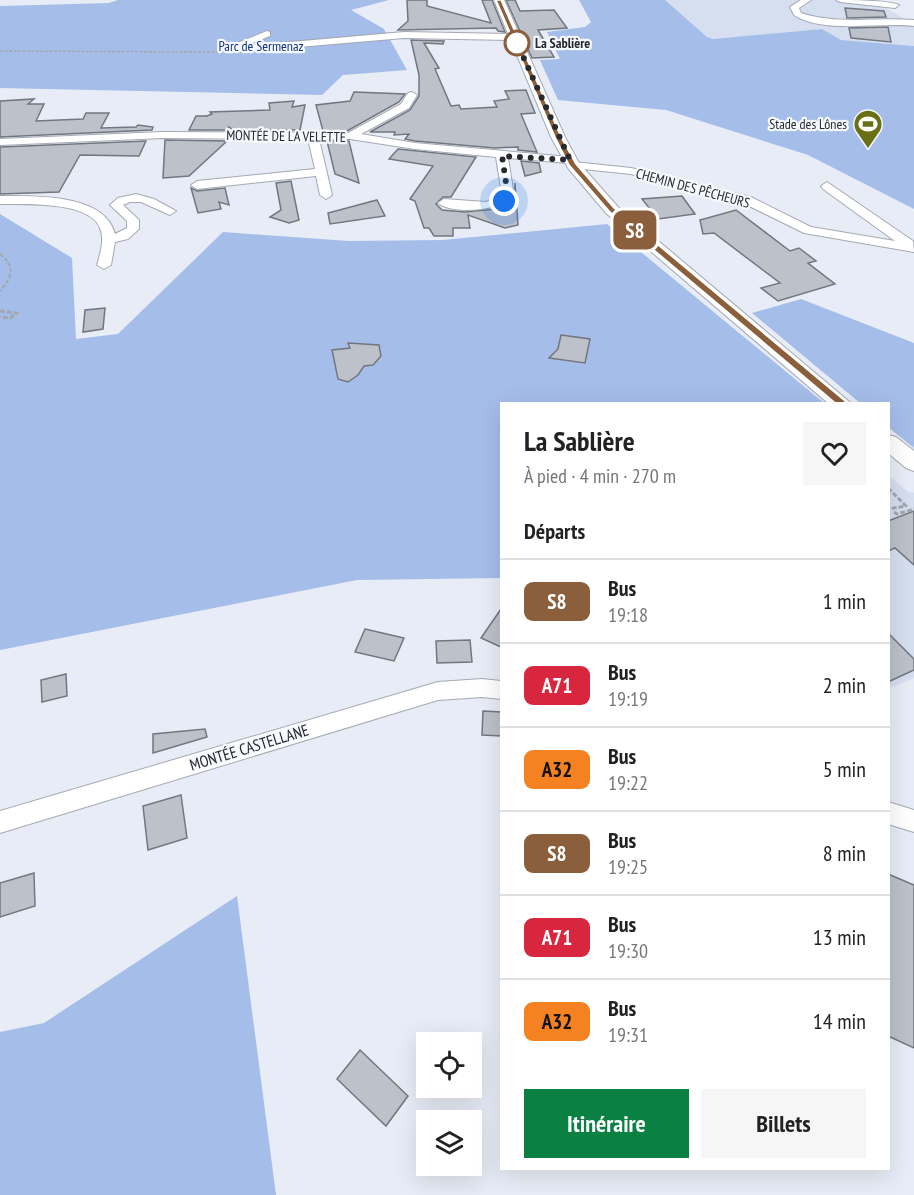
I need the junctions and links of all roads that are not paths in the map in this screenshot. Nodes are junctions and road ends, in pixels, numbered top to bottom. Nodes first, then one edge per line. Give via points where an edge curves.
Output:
1 (499, 0) edge
2 (807, 0) edge
3 (840, 0) edge
4 (894, 4) edge
5 (913, 20) edge
6 (267, 34) dead end
7 (515, 37) junction
8 (412, 95) dead end
9 (313, 136) junction
10 (351, 136) junction
11 (0, 142) edge
12 (502, 156) junction
13 (572, 163) junction
14 (321, 172) junction
15 (197, 185) dead end
16 (827, 186) dead end
17 (326, 195) dead end
18 (0, 200) edge
19 (444, 203) dead end
20 (170, 211) dead end
21 (109, 239) junction
22 (913, 248) edge
23 (104, 265) dead end
24 (840, 402) edge
25 (890, 444) edge
26 (914, 464) edge
27 (500, 690) edge
28 (890, 814) edge
29 (914, 821) edge
30 (0, 822) edge

1 - 7 main road
2 - 5 street via 794,7 798,15 843,23
3 - 4 street
4 - 5 street via 894,14
6 - 7 street via 235,46 239,49 404,35
7 - 13 main road
8 - 10 street via 405,106
9 - 10 street, MONTÉE DE LA VELETTE
9 - 11 street, MONTÉE DE LA VELETTE via 163,135
9 - 14 street
10 - 12 street, MONTÉE DE LA VELETTE
12 - 13 street, MONTÉE DE LA VELETTE
12 - 19 street via 508,196 504,201 488,205
13 - 22 street, CHEMIN DES PÊCHEURS via 631,171 747,200 808,230
13 - 24 main road via 618,216
14 - 15 street
14 - 17 street
16 - 22 street
18 - 21 street via 54,203 91,211 107,226
20 - 21 street via 145,199 124,199 116,205 133,220 133,229
21 - 23 street
25 - 26 main road
27 - 30 street, MONTÉE CASTELLANE via 438,691
28 - 29 street

